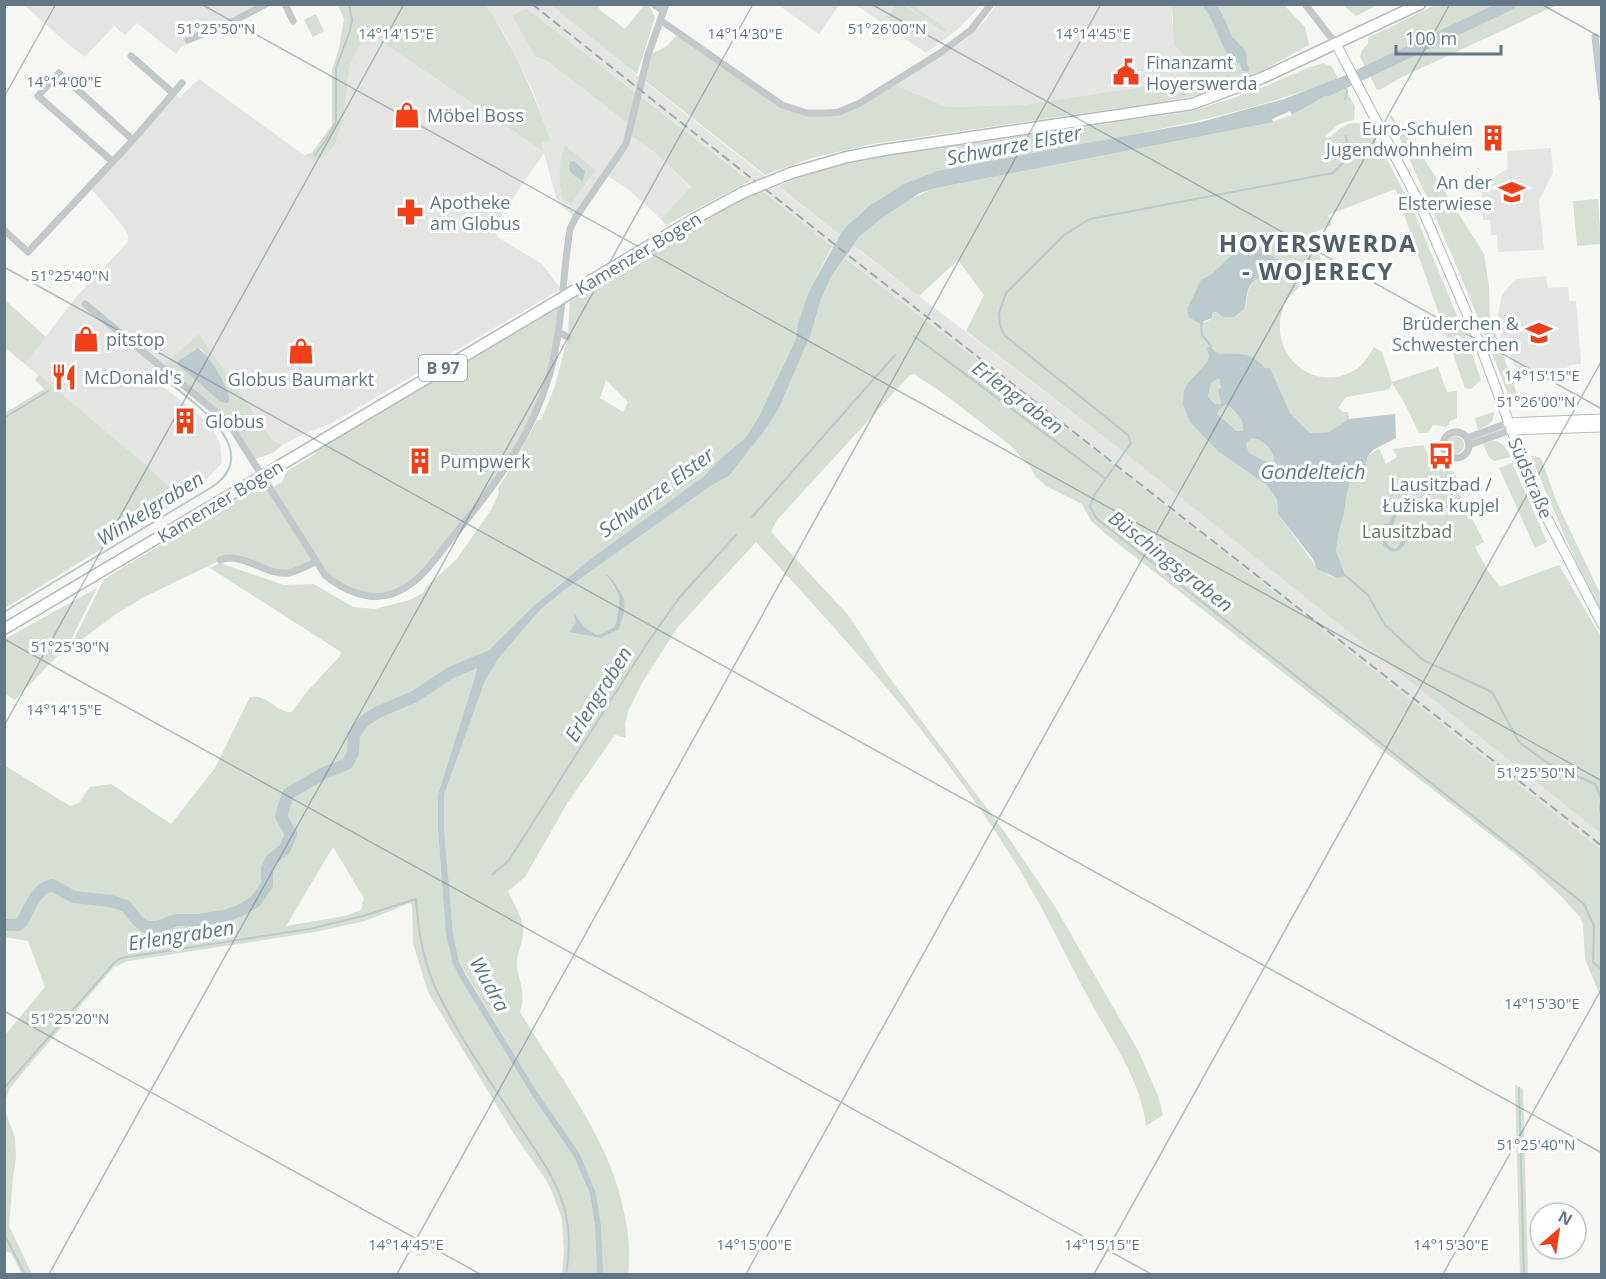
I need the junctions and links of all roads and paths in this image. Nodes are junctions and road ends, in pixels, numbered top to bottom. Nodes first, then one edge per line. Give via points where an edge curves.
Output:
1 (266, 4) edge
2 (285, 4) edge
3 (654, 4) edge
4 (991, 4) edge
5 (1305, 4) edge
6 (1420, 4) edge
7 (664, 8) edge
8 (660, 20) junction
9 (293, 21) dead end
10 (1595, 37) dead end
11 (188, 40) dead end
12 (1336, 44) junction
13 (131, 56) dead end
14 (182, 83) dead end
15 (173, 93) junction
16 (1602, 98) edge
17 (133, 140) junction
18 (113, 162) junction
19 (4, 230) edge
20 (85, 304) dead end
21 (559, 332) junction
22 (568, 337) dead end
23 (1602, 419) edge
24 (1510, 427) junction
25 (1602, 427) edge
26 (1468, 441) dead end
27 (263, 475) junction
28 (220, 560) dead end
29 (315, 562) junction
30 (1602, 624) edge
31 (4, 630) edge

1 - 11 street
2 - 9 street
3 - 7 street
4 - 8 street via 971,30 940,53 860,103 828,113 807,113 782,105
5 - 12 street
6 - 12 main road, B 97
7 - 8 street
8 - 21 street via 626,144 570,229
10 - 16 street
12 - 24 main road, Südstraße via 1420,204 1477,337
12 - 27 main road, Kamenzer Bogen / B 97, bridge via 1192,104 884,150 791,173 694,219
13 - 15 street
14 - 15 street
15 - 17 street
17 - 18 street
17 - 18 street via 58,73 38,96
18 - 19 street via 28,252
20 - 27 street via 228,422
21 - 22 street
21 - 29 street via 541,399 513,458 420,578 390,595 357,594 338,586
23 - 24 main road
24 - 25 main road
24 - 26 street
24 - 30 main road, Südstraße via 1546,518
27 - 29 street
27 - 31 main road, Kamenzer Bogen / B 97
28 - 29 street via 228,556 287,573

